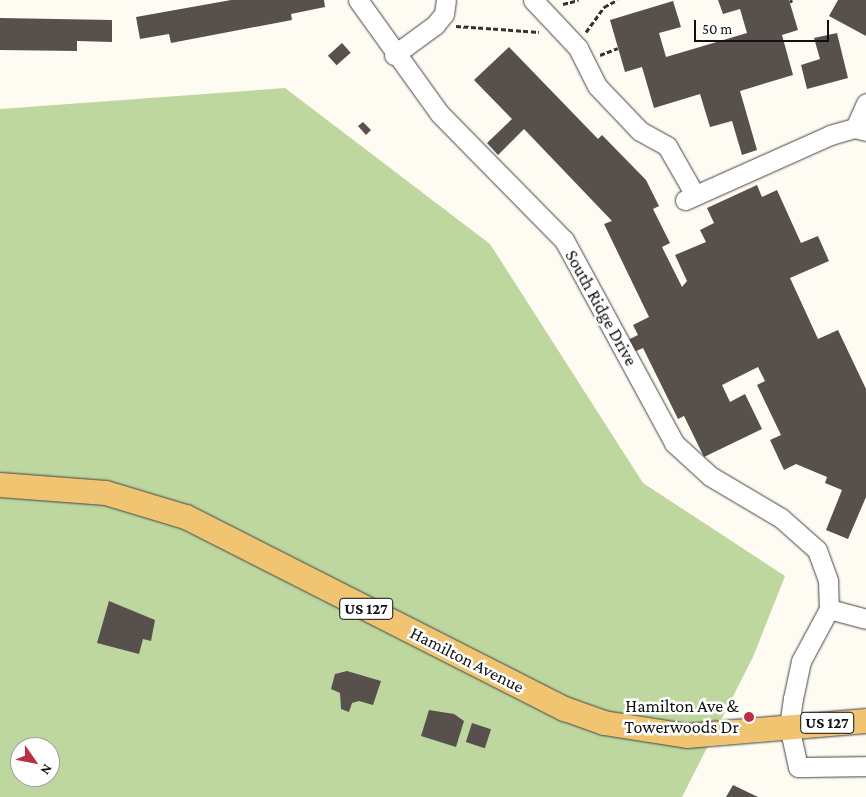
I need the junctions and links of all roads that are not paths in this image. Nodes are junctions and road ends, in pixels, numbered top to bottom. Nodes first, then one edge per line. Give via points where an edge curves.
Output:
1 (358, 0) edge
2 (446, 0) edge
3 (533, 0) edge
4 (394, 55) junction
5 (866, 103) edge
6 (861, 129) edge
7 (0, 485) edge
8 (829, 609) junction
9 (866, 619) edge
10 (866, 721) edge
11 (789, 726) junction
12 (866, 766) edge

1 - 4 street, South Ridge Drive
2 - 4 street via 444,14 435,25
3 - 6 street via 573,41 597,86 640,130 667,146 690,198 830,135
4 - 8 street, South Ridge Drive via 440,114 564,240 674,443 710,476 780,518 817,550 828,581
5 - 6 street
7 - 11 main road, Hamilton Avenue / US 127 via 106,493 186,518 558,705 604,723 687,736
8 - 9 street
8 - 11 street via 801,661
10 - 11 main road, Hamilton Avenue / US 127
11 - 12 street via 798,767

